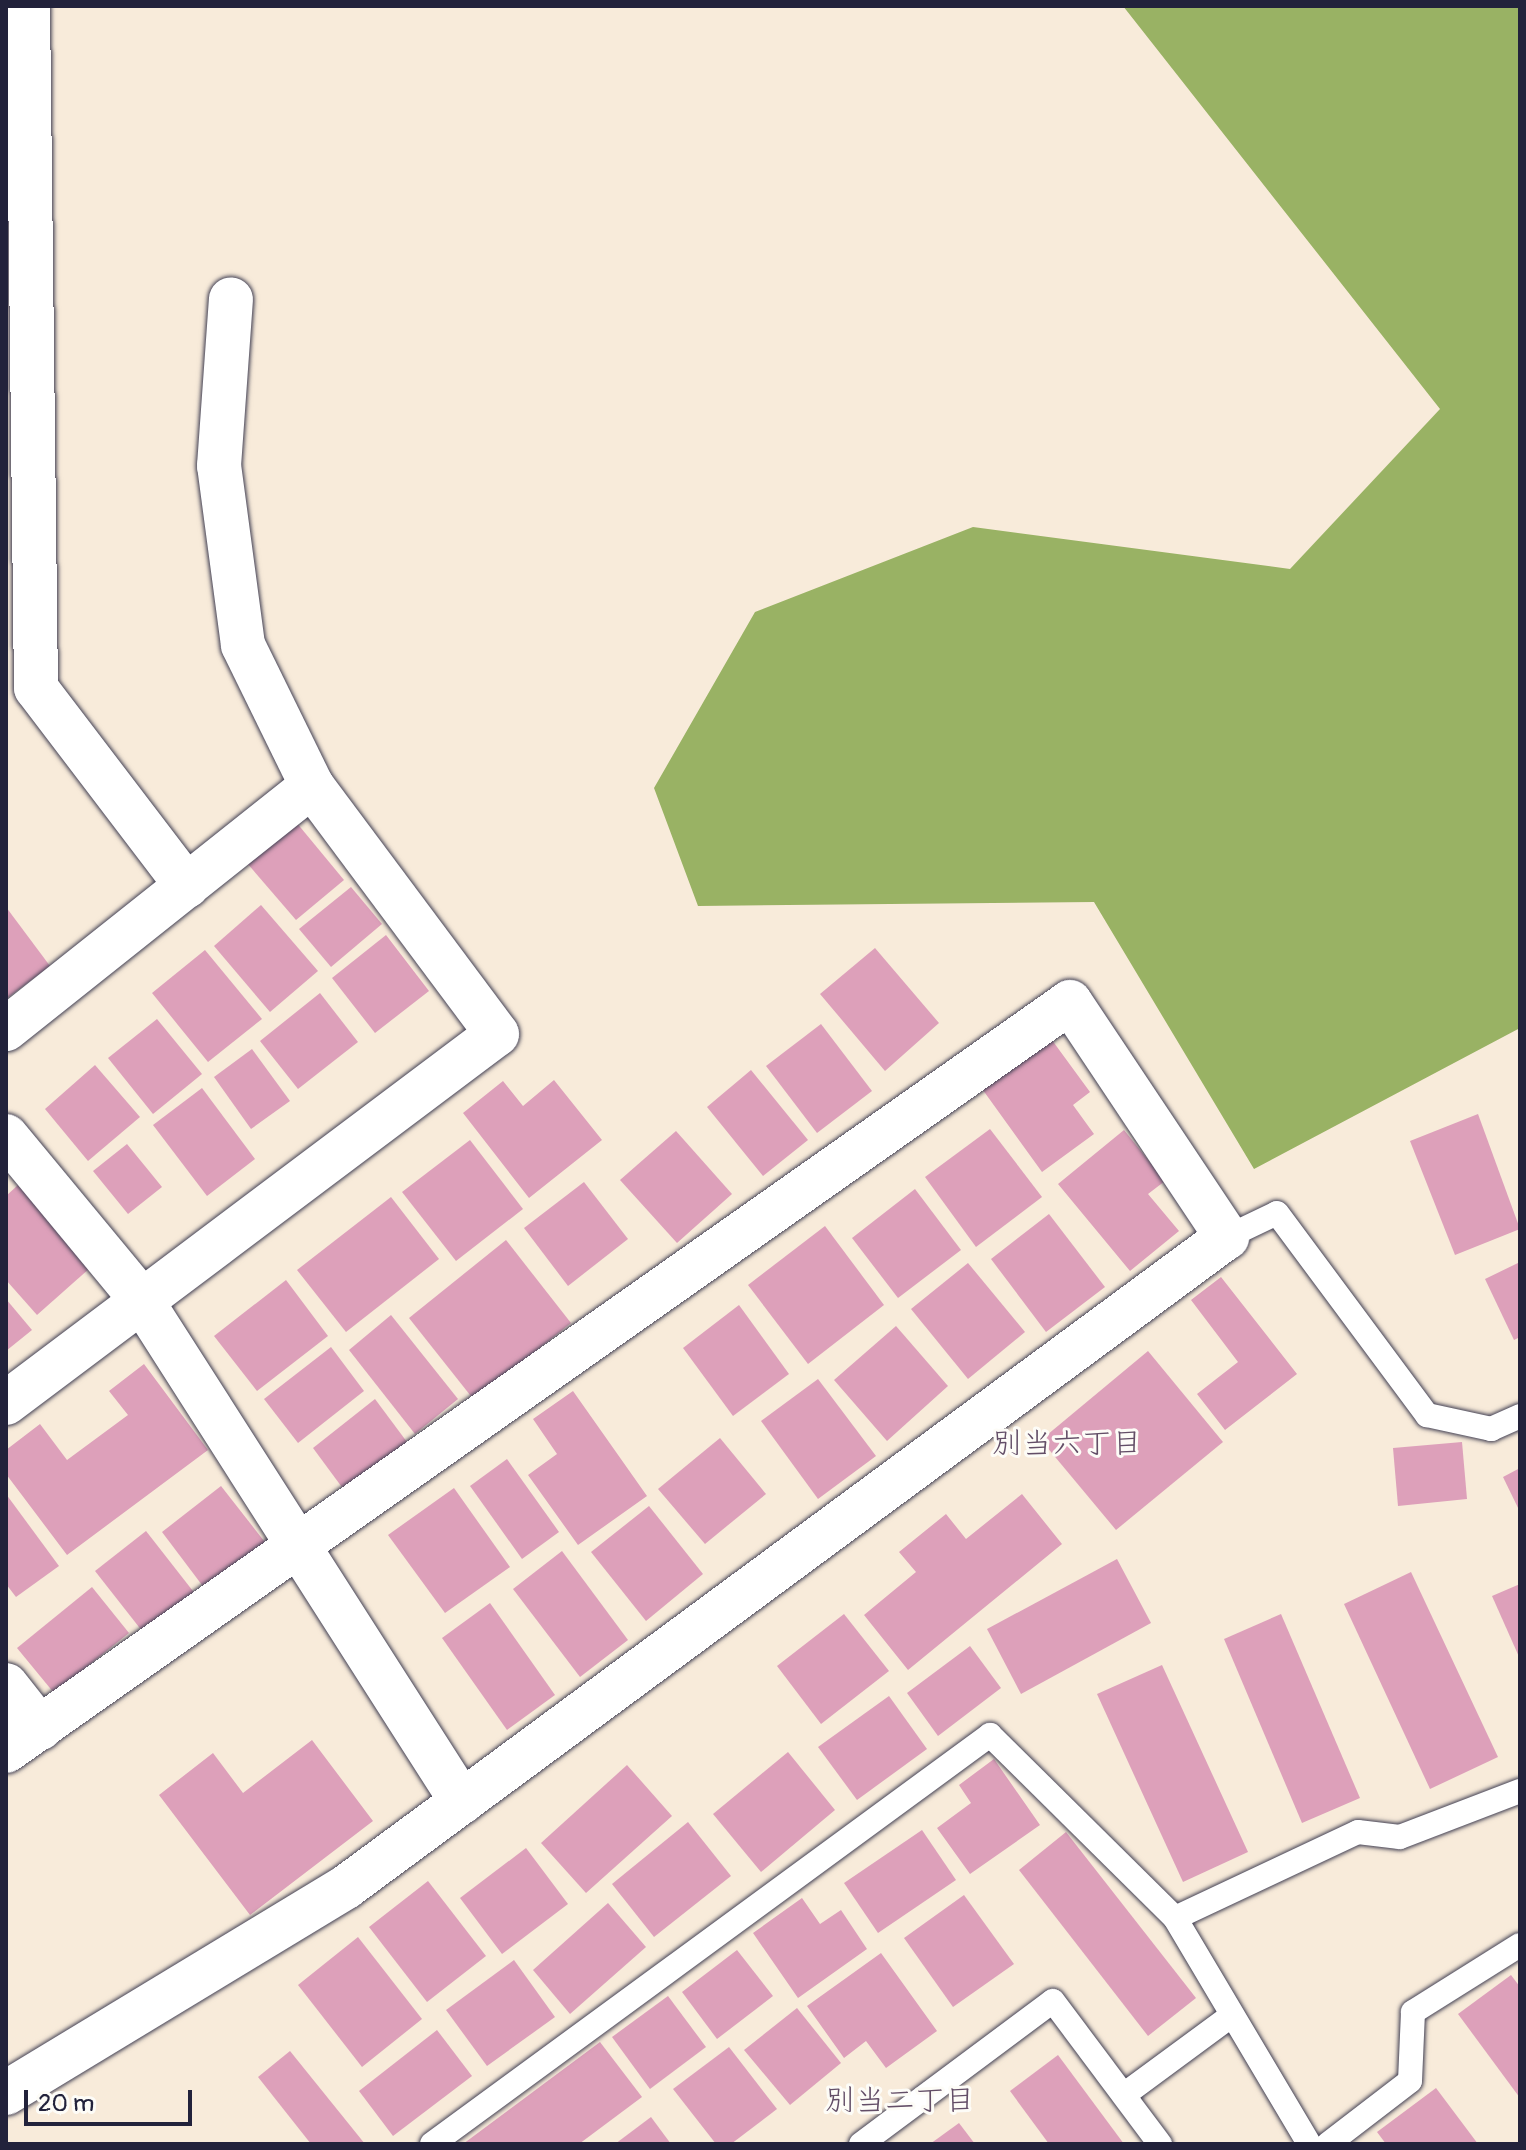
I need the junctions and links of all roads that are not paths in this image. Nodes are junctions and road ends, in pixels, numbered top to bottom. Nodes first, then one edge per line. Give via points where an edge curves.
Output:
1 (28, 6) edge
2 (231, 299) dead end
3 (312, 786) junction
4 (187, 886) junction
5 (6, 1029) edge
6 (6, 1136) edge
7 (1227, 1237) junction
8 (140, 1298) junction
9 (6, 1403) edge
10 (1520, 1416) edge
11 (304, 1548) junction
12 (6, 1685) edge
13 (23, 1740) edge
14 (1520, 1791) edge
15 (462, 1802) junction
16 (1175, 1918) junction
17 (1520, 1945) edge
18 (1232, 2015) junction
19 (7, 2092) edge
20 (1125, 2094) junction
21 (432, 2144) edge
22 (861, 2144) edge
23 (1160, 2144) edge
24 (1309, 2144) edge
25 (1328, 2144) edge

1 - 4 street via 36,688
2 - 3 street via 219,466 243,645
3 - 4 street
3 - 8 street via 497,1034
4 - 5 street
6 - 8 street
7 - 10 lane via 1277,1213 1427,1415 1491,1429
7 - 11 street via 1070,1002
7 - 15 street
8 - 9 street
8 - 11 street
11 - 13 street
11 - 15 street
12 - 13 street
14 - 16 lane via 1400,1837 1358,1832
15 - 19 street via 346,1887
16 - 18 lane
16 - 21 lane via 990,1735
17 - 25 lane via 1413,2012 1410,2081
18 - 20 lane
18 - 24 lane
20 - 22 lane via 1053,2001
20 - 23 lane

